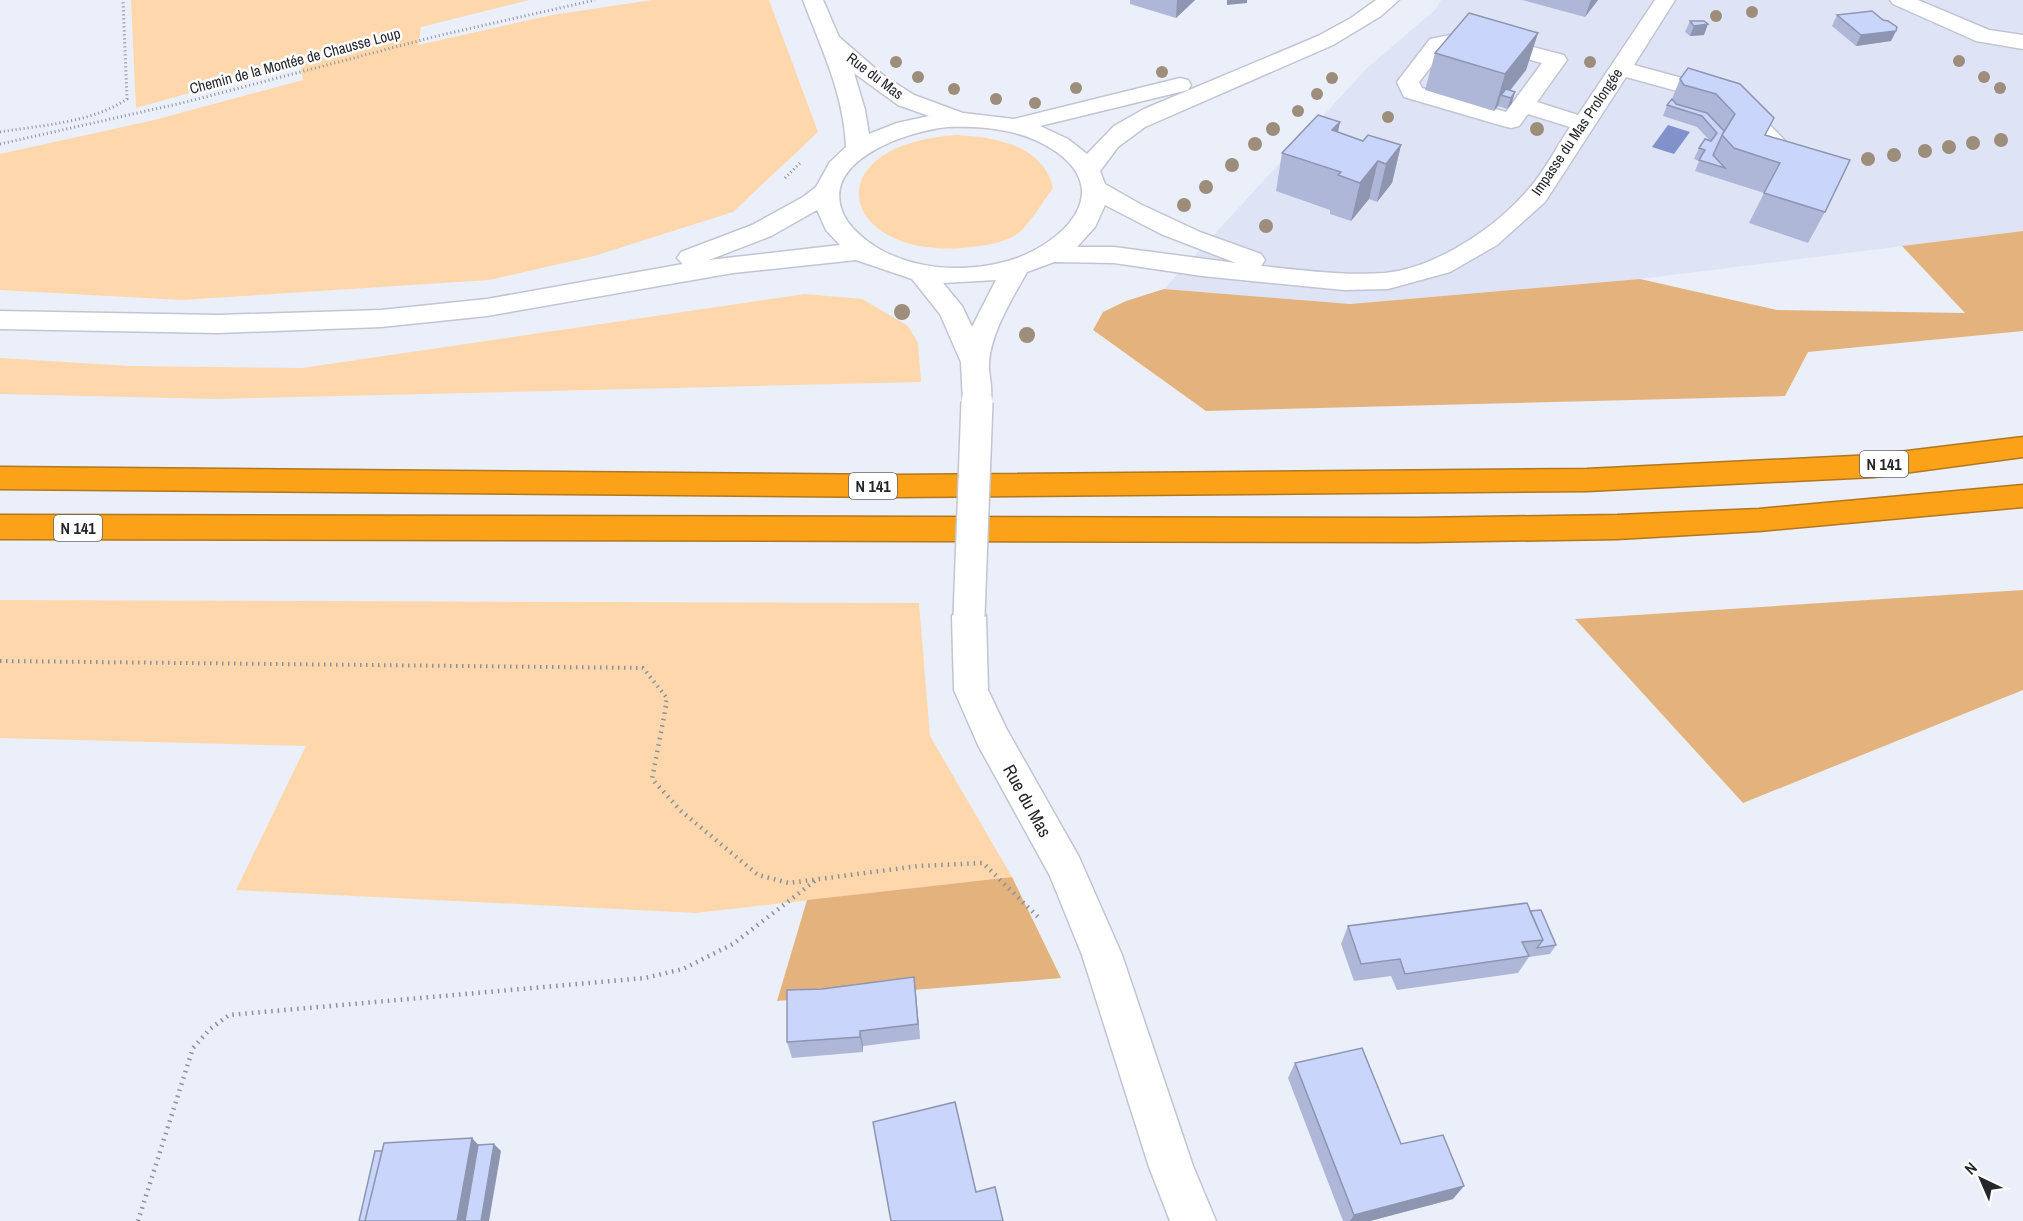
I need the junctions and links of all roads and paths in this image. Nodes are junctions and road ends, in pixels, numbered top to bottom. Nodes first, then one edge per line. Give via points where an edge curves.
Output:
1 (123, 0) edge
2 (595, 0) edge
3 (813, 0) edge
4 (1389, 0) edge
5 (1665, 0) edge
6 (1900, 0) edge
7 (827, 38) junction
8 (2023, 42) edge
9 (1620, 68) junction
10 (1255, 70) junction
11 (1523, 105) junction
12 (960, 119) junction
13 (1583, 124) junction
14 (1016, 125) junction
15 (0, 132) edge
16 (0, 144) edge
17 (858, 148) junction
18 (808, 154) dead end
19 (1795, 163) edge
20 (785, 178) dead end
21 (1091, 179) junction
22 (827, 191) junction
23 (864, 253) junction
24 (1050, 254) junction
25 (1016, 268) junction
26 (920, 272) junction
27 (1299, 276) junction
28 (642, 279) junction
29 (0, 320) edge
30 (975, 362) junction
31 (2023, 447) edge
32 (0, 478) edge
33 (2023, 496) edge
34 (0, 527) edge
35 (0, 661) edge
36 (817, 880) junction
37 (1042, 921) dead end
38 (138, 1221) edge
39 (1193, 1221) edge

1 - 15 path via 127,99 118,107 88,116
2 - 16 path, Chemin de la Montée de Chausse Loup via 403,43 186,102
3 - 7 street, Rue du Mas
4 - 10 street via 1340,34
5 - 9 street, Impasse du Mas Prolongée
6 - 8 street via 1983,36
7 - 12 street, Rue du Mas via 875,80 906,100
7 - 17 street, Rue du Mas via 851,92
9 - 13 street, Impasse du Mas Prolongée
9 - 19 street via 1718,95 1752,120
10 - 14 street
10 - 21 street via 1134,123 1098,152
11 - 11 street via 1511,121 1412,92 1408,82 1438,44 1471,37 1556,60
11 - 13 street
12 - 14 street
12 - 17 street via 905,127
13 - 27 street, Impasse du Mas Prolongée via 1536,197 1488,240 1441,266 1388,281 1344,282
14 - 21 street via 1059,143 1076,156
17 - 22 street via 843,161
18 - 20 path
21 - 24 street via 1093,206 1086,224
21 - 27 street via 1119,204 1215,248
22 - 23 street via 827,208 833,224
22 - 28 street via 766,229
23 - 26 street via 890,265
23 - 28 street via 828,254
24 - 25 street
24 - 27 street via 1114,255
25 - 26 street via 952,276
25 - 30 street, Rue du Mas via 989,317
26 - 30 street, Rue du Mas via 952,312
28 - 29 street via 440,314 352,322 176,325
30 - 39 street, Rue du Mas, bridge via 971,690 991,735 1066,869 1102,955 1171,1167
31 - 32 highway, N 141 via 1874,466 1587,480 896,486
33 - 34 highway, N 141 via 1759,520 1617,527
35 - 36 path via 643,668 667,698 652,779 681,812 758,875 789,883
36 - 37 path via 918,866 983,862
36 - 38 path via 733,944 683,969 645,978 229,1015 193,1048

